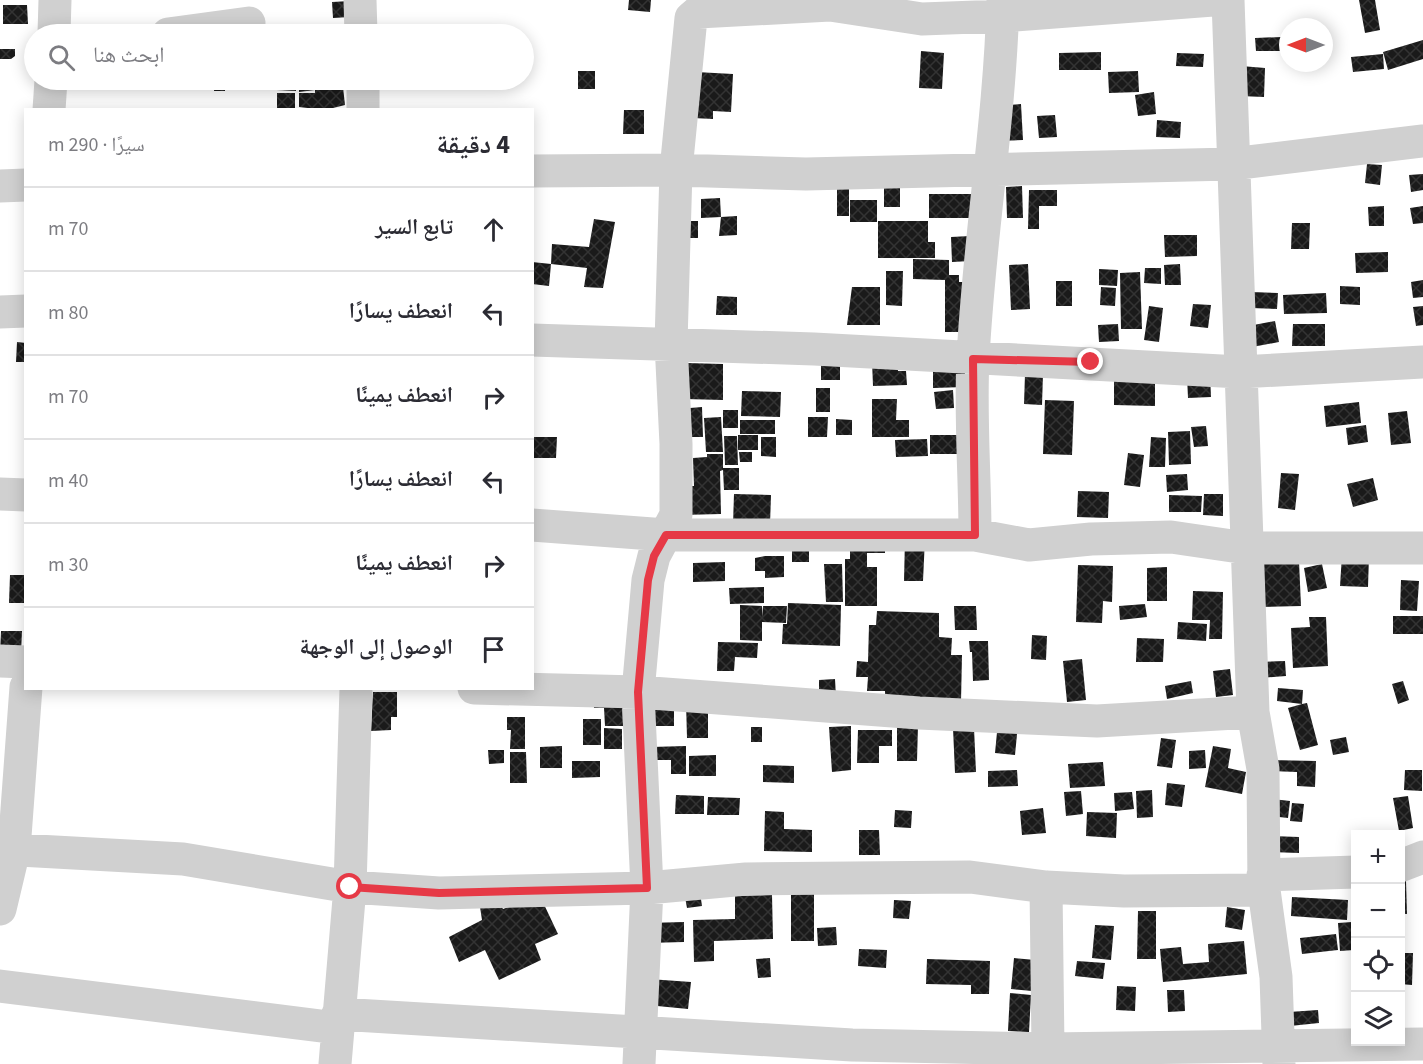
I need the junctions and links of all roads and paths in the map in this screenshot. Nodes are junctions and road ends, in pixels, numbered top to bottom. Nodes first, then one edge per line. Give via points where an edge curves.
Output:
1 (55, 0) edge
2 (360, 0) edge
3 (1213, 0) edge
4 (1228, 0) edge
5 (1003, 8) edge
6 (54, 24) edge
7 (361, 24) edge
8 (50, 90) edge
9 (363, 90) edge
10 (49, 108) edge
11 (363, 108) edge
12 (1423, 141) edge
13 (1232, 165) junction
14 (989, 169) junction
15 (676, 170) junction
16 (534, 171) edge
17 (24, 185) edge
18 (0, 186) edge
19 (24, 311) edge
20 (0, 312) edge
21 (534, 340) edge
22 (671, 344) junction
23 (973, 359) junction
24 (1423, 362) edge
25 (1240, 372) junction
26 (0, 494) edge
27 (24, 495) edge
28 (534, 525) edge
29 (666, 535) junction
30 (975, 535) junction
31 (1246, 548) junction
32 (1423, 548) edge
33 (0, 661) edge
34 (24, 662) edge
35 (534, 689) edge
36 (26, 690) edge
37 (356, 690) edge
38 (638, 692) junction
39 (1253, 712) junction
40 (7, 849) edge
41 (1423, 857) edge
42 (1405, 864) edge
43 (1351, 873) edge
44 (1263, 882) junction
45 (350, 887) junction
46 (1046, 887) junction
47 (647, 888) junction
48 (0, 909) edge
49 (0, 986) edge
50 (338, 1021) junction
51 (1423, 1044) edge
52 (640, 1048) edge
53 (1048, 1049) junction
54 (852, 1055) edge
55 (1278, 1056) edge
56 (335, 1064) edge

1 - 6 street
2 - 7 street
3 - 5 street
4 - 13 street
5 - 14 street via 997,119
5 - 15 street via 922,19 830,5 698,12 690,18 688,30
8 - 10 street
9 - 11 street
12 - 13 street
13 - 14 street
13 - 25 street
14 - 15 street via 806,174
14 - 23 street
15 - 16 street
15 - 22 street
17 - 18 street
19 - 20 street
21 - 22 street
22 - 23 street
22 - 29 street via 676,515
23 - 25 street
23 - 30 street
24 - 25 street
25 - 31 street
26 - 27 street
28 - 29 street
29 - 30 street
29 - 38 street via 654,556 648,580
30 - 31 street via 1029,545 1171,537
31 - 32 street
31 - 39 street
33 - 34 street
35 - 38 street
36 - 40 street
37 - 45 street
38 - 39 street via 919,713 1097,721
38 - 47 street
39 - 44 street via 1263,769
40 - 45 street via 183,859
40 - 48 street
41 - 42 street
43 - 44 street
44 - 46 street via 1124,891
44 - 55 street via 1276,977
45 - 47 street via 439,893
45 - 50 street
46 - 47 street via 970,877 746,879
46 - 53 street
47 - 52 street
49 - 50 street
50 - 52 street
50 - 56 street
51 - 55 street
52 - 54 street
53 - 54 street
53 - 55 street

